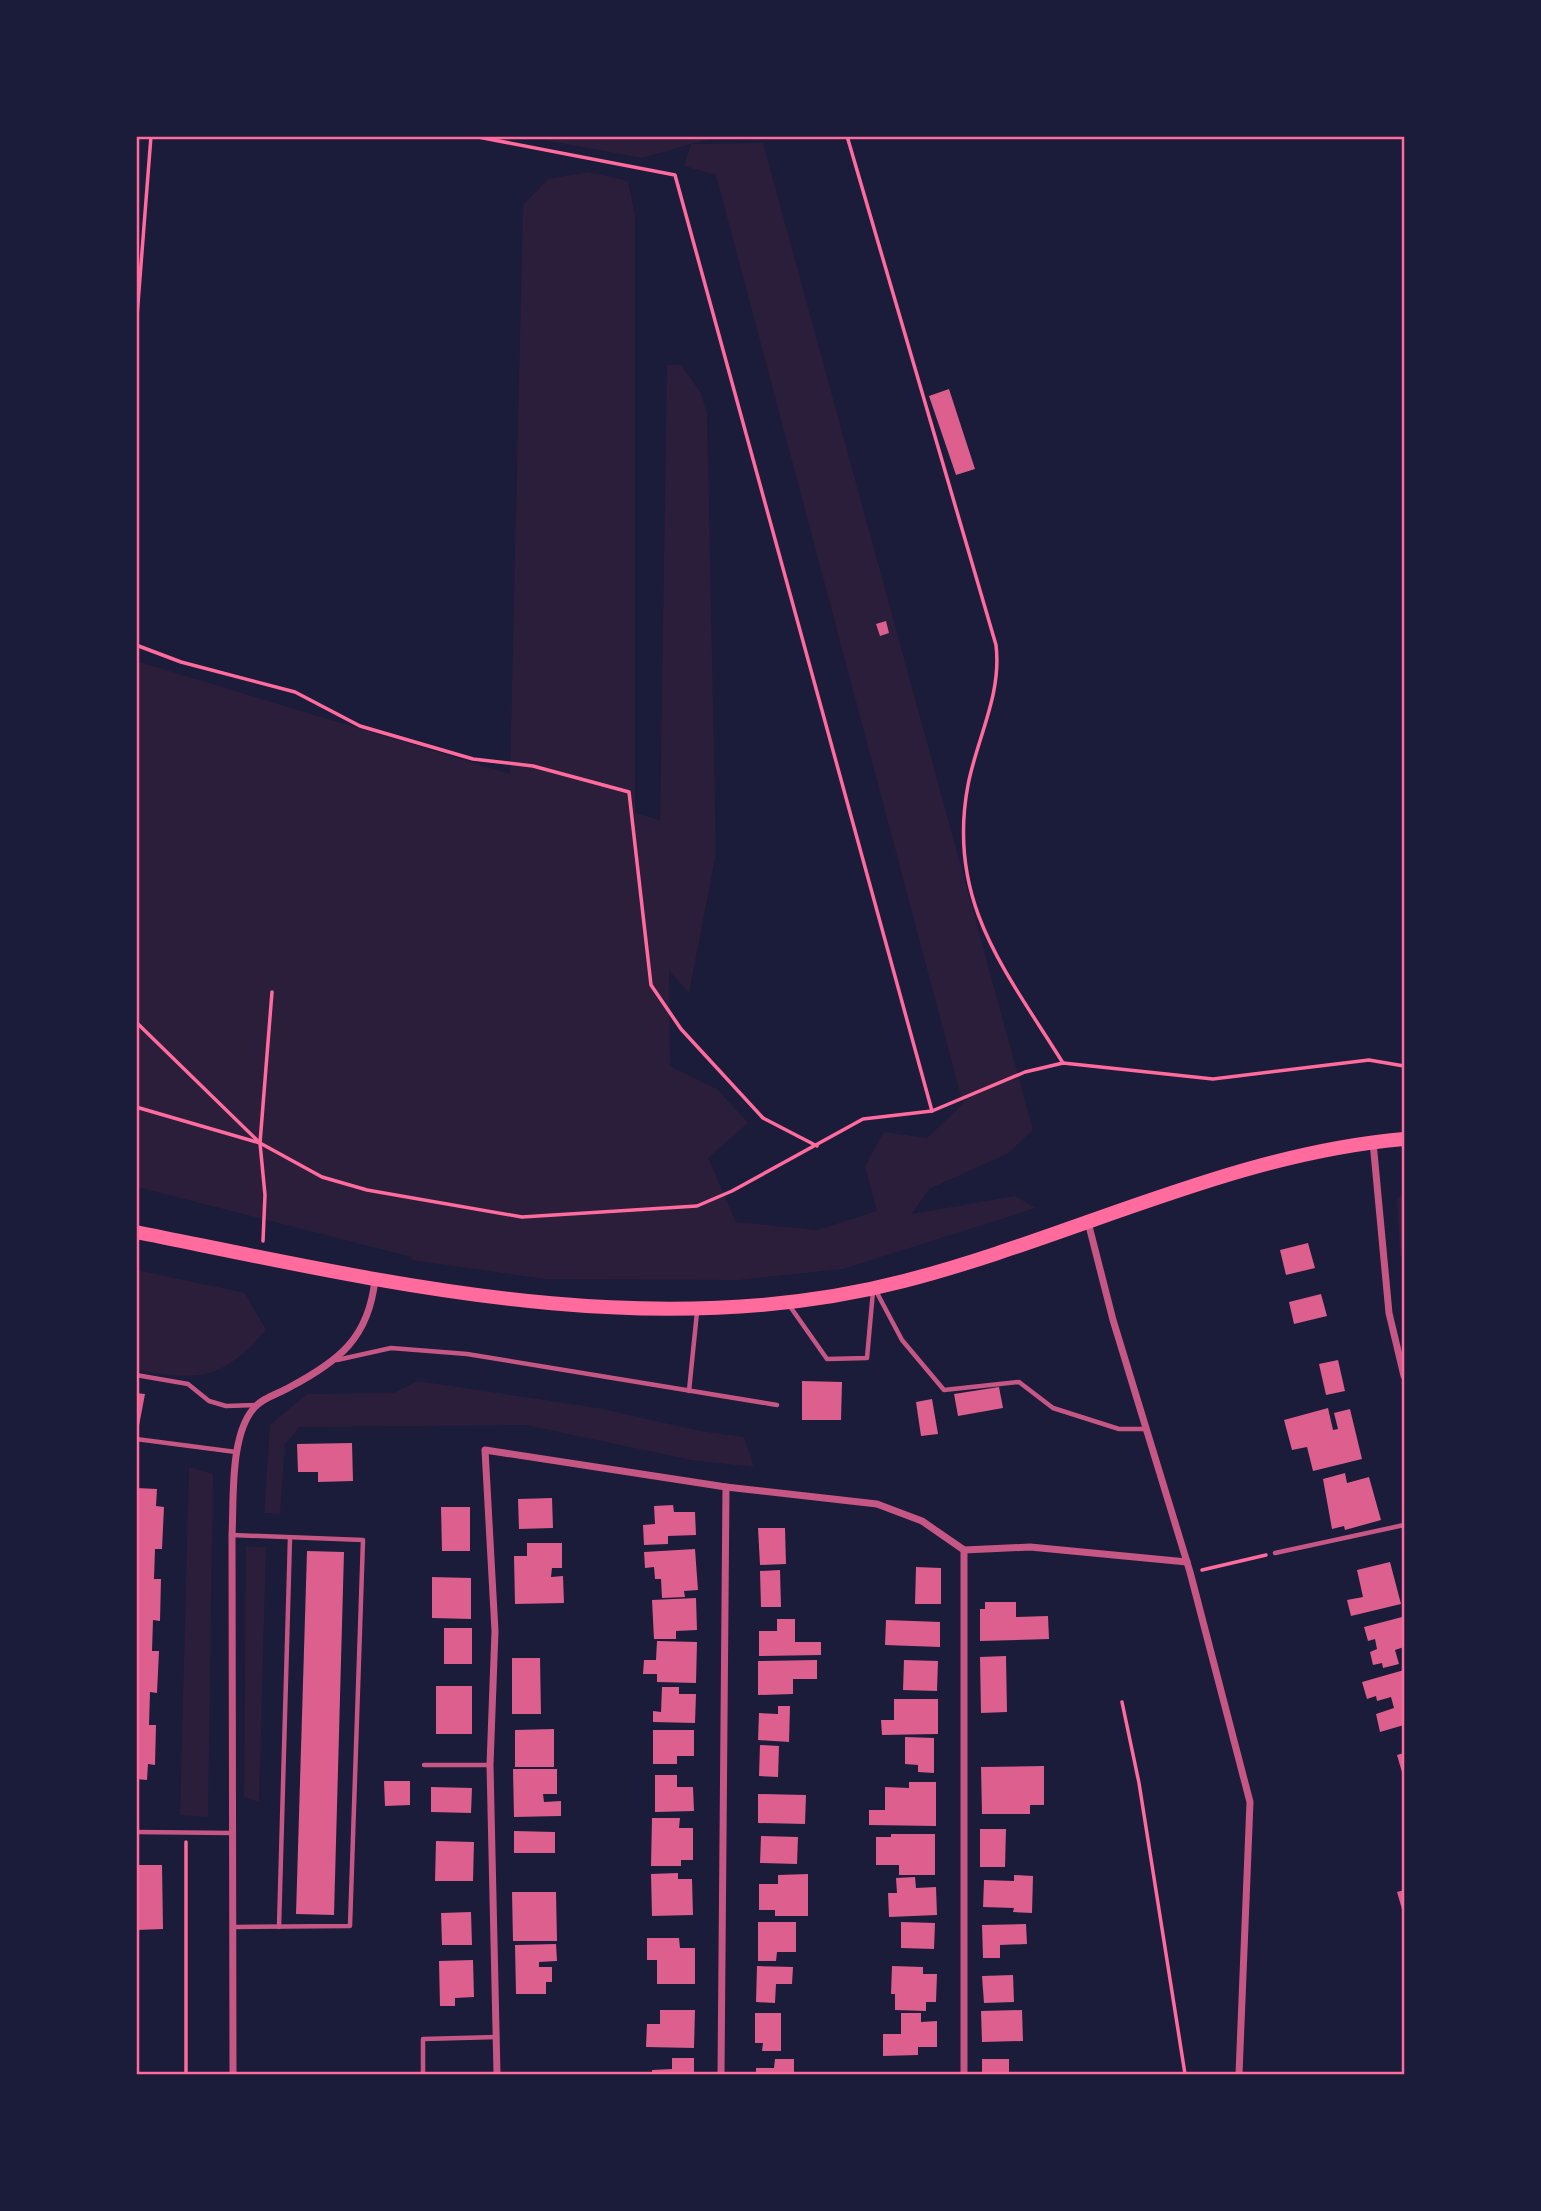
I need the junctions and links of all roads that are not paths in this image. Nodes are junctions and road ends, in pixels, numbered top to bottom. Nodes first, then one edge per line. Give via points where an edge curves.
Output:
1 (1405, 1139) edge
2 (1373, 1142) junction
3 (1088, 1222) junction
4 (136, 1232) edge
5 (375, 1279) junction
6 (874, 1287) junction
7 (787, 1302) junction
8 (698, 1307) junction
9 (336, 1360) junction
10 (136, 1375) edge
11 (1405, 1376) edge
12 (689, 1391) junction
13 (256, 1405) junction
14 (777, 1405) dead end
15 (1145, 1429) junction
16 (136, 1439) edge
17 (236, 1452) junction
18 (726, 1487) junction
19 (1405, 1525) edge
20 (232, 1535) junction
21 (290, 1538) junction
22 (964, 1550) junction
23 (1275, 1553) road end
24 (1187, 1562) junction
25 (424, 1765) dead end
26 (491, 1765) junction
27 (136, 1832) edge
28 (231, 1833) junction
29 (233, 1927) junction
30 (279, 1927) junction
31 (498, 2038) junction
32 (233, 2074) edge
33 (422, 2074) edge
34 (497, 2074) edge
35 (721, 2074) edge
36 (964, 2074) edge
37 (1239, 2074) edge

1 - 2 highway
2 - 3 highway via 1248,1170
2 - 11 street via 1389,1313
3 - 6 highway via 903,1282
3 - 15 street
4 - 5 highway
5 - 8 highway via 513,1302
5 - 9 street via 373,1299 354,1342
6 - 7 highway
6 - 7 lane via 867,1358 827,1359
6 - 15 lane via 902,1340 944,1390 1019,1382 1053,1408 1119,1429
7 - 8 highway
8 - 12 lane
9 - 12 lane via 391,1349 467,1354
9 - 13 street
10 - 13 lane via 188,1384 209,1401 226,1406
12 - 14 lane
13 - 17 street
15 - 24 street
16 - 17 lane
17 - 20 street
18 - 22 street via 877,1504 922,1521
18 - 26 street via 485,1450 495,1631
18 - 35 street
19 - 23 lane
20 - 21 lane
20 - 28 street
21 - 30 lane
21 - 30 lane via 363,1540 363,1553 350,1926
22 - 24 street via 1030,1547
22 - 36 street
24 - 37 street via 1250,1802
25 - 26 lane
26 - 31 street
27 - 28 lane
28 - 29 street
29 - 30 lane
29 - 32 street
31 - 33 lane via 423,2039
31 - 34 street

